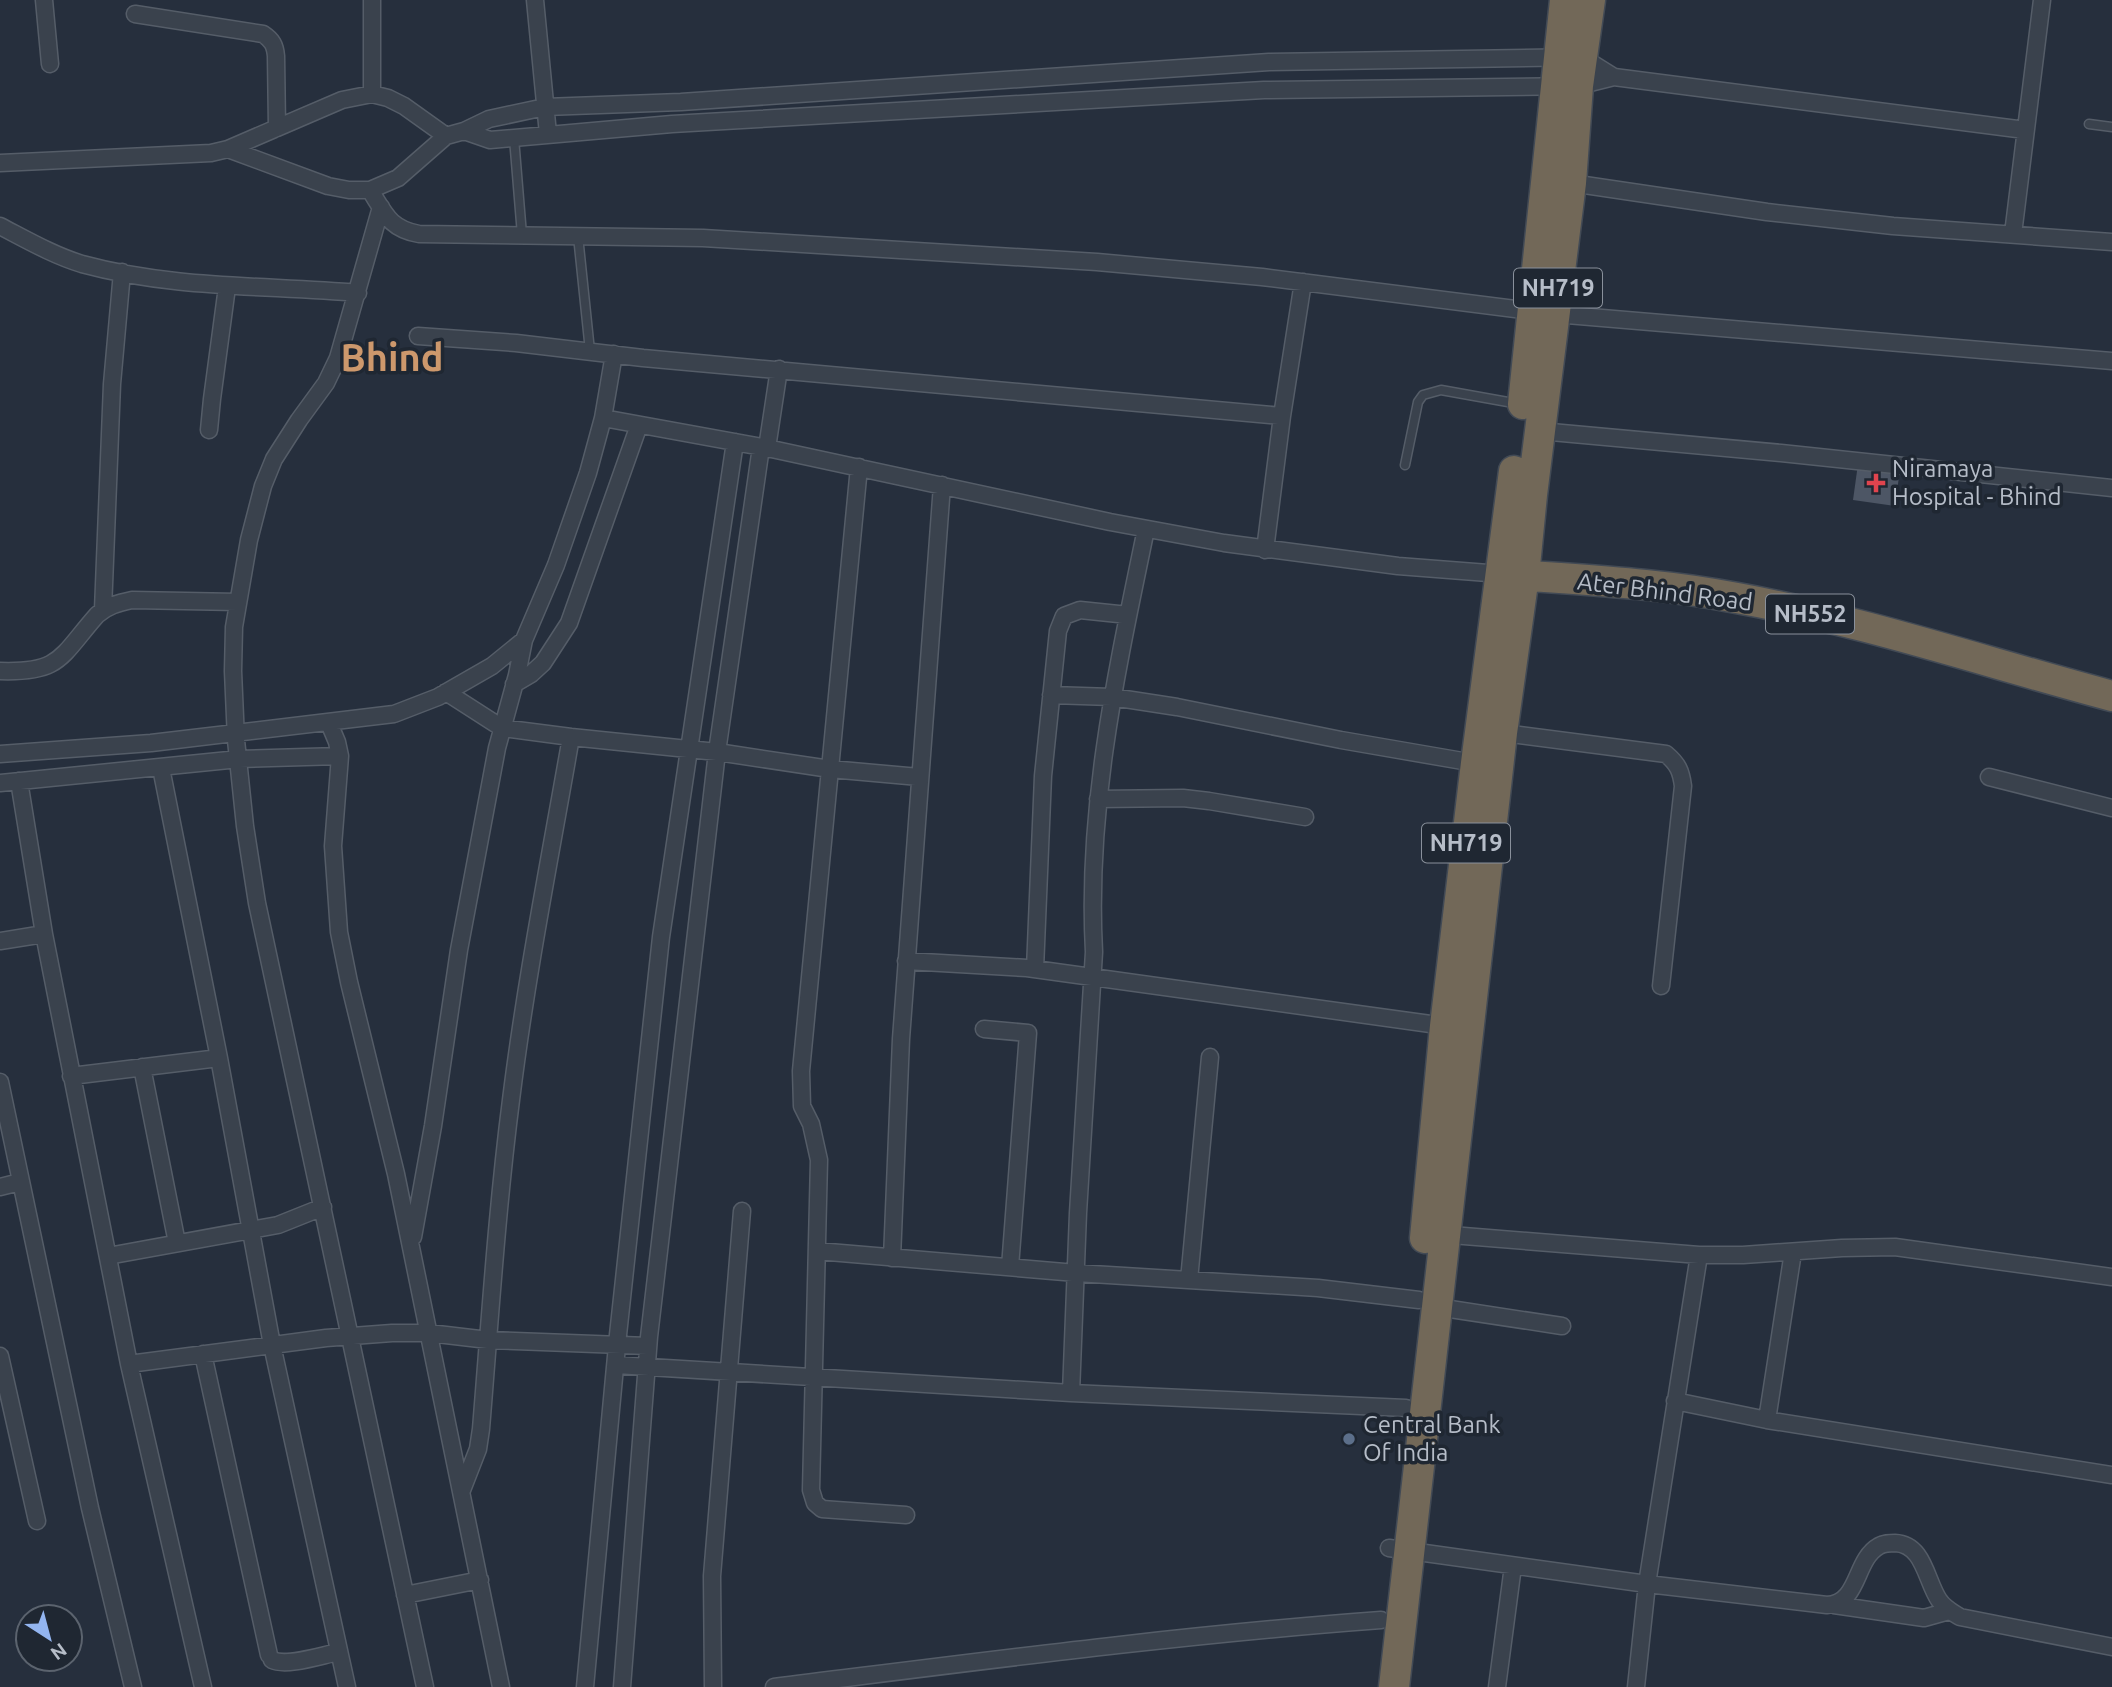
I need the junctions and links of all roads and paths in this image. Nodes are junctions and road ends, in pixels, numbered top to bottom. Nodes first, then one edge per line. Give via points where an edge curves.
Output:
1 (44, 0) edge
2 (372, 0) edge
3 (535, 0) edge
4 (1565, 0) edge
5 (1590, 0) edge
6 (2042, 0) edge
7 (135, 14) dead end
8 (1570, 57) junction
9 (50, 64) dead end
10 (1614, 77) junction
11 (1567, 87) junction
12 (372, 94) junction
13 (545, 107) junction
14 (2090, 124) dead end
15 (2112, 127) edge
16 (277, 128) junction
17 (464, 131) junction
18 (2025, 131) junction
19 (548, 134) junction
20 (446, 136) junction
21 (514, 138) junction
22 (228, 149) junction
23 (0, 163) edge
24 (1571, 183) junction
25 (370, 191) junction
26 (380, 207) junction
27 (0, 226) edge
28 (2013, 234) junction
29 (523, 235) junction
30 (578, 236) junction
31 (2112, 242) edge
32 (122, 272) junction
33 (1303, 282) junction
34 (227, 287) junction
35 (358, 293) junction
36 (1544, 313) junction
37 (418, 336) dead end
38 (590, 351) junction
39 (620, 355) junction
40 (2112, 361) edge
41 (779, 369) junction
42 (1535, 414) junction
43 (1282, 416) junction
44 (622, 422) junction
45 (209, 430) dead end
46 (734, 442) junction
47 (764, 448) junction
48 (1405, 465) dead end
49 (859, 467) junction
50 (942, 485) junction
51 (2112, 488) edge
52 (589, 516) junction
53 (1146, 529) junction
54 (1265, 550) junction
55 (1513, 575) junction
56 (238, 602) junction
57 (103, 610) junction
58 (1128, 615) junction
59 (522, 647) junction
60 (0, 671) edge
61 (516, 680) junction
62 (446, 692) junction
63 (1051, 695) junction
64 (2112, 696) edge
65 (1112, 697) junction
66 (502, 728) junction
67 (1491, 731) junction
68 (571, 737) junction
69 (334, 738) junction
70 (237, 745) junction
71 (689, 750) junction
72 (717, 752) junction
73 (0, 754) edge
74 (116, 757) junction
75 (1487, 765) junction
76 (161, 768) junction
77 (830, 769) junction
78 (919, 777) junction
79 (1989, 777) dead end
80 (19, 781) junction
81 (0, 783) edge
82 (1098, 799) junction
83 (2112, 808) edge
84 (1305, 817) dead end
85 (44, 934) junction
86 (0, 941) edge
87 (906, 961) junction
88 (1035, 969) junction
89 (1093, 977) junction
90 (1661, 986) dead end
91 (1445, 1026) junction
92 (984, 1030) dead end
93 (1210, 1057) dead end
94 (219, 1058) junction
95 (142, 1067) junction
96 (71, 1076) junction
97 (0, 1082) edge
98 (20, 1182) junction
99 (0, 1188) edge
100 (323, 1207) junction
101 (742, 1211) dead end
102 (251, 1229) junction
103 (1436, 1233) junction
104 (177, 1242) junction
105 (411, 1246) junction
106 (817, 1251) junction
107 (1793, 1252) junction
108 (1699, 1255) junction
109 (107, 1256) junction
110 (892, 1258) junction
111 (1010, 1267) junction
112 (1076, 1273) junction
113 (2112, 1277) edge
114 (1189, 1280) junction
115 (1428, 1304) junction
116 (1562, 1326) dead end
117 (429, 1333) junction
118 (351, 1336) junction
119 (488, 1340) junction
120 (618, 1344) junction
121 (272, 1345) junction
122 (648, 1346) junction
123 (203, 1354) junction
124 (0, 1356) edge
125 (129, 1364) junction
126 (616, 1365) junction
127 (646, 1366) junction
128 (728, 1373) junction
129 (815, 1378) junction
130 (1071, 1393) junction
131 (1675, 1401) junction
132 (1406, 1408) junction
133 (1767, 1420) junction
134 (2112, 1475) edge
135 (462, 1490) junction
136 (906, 1515) dead end
137 (37, 1521) dead end
138 (1399, 1550) junction
139 (1513, 1566) junction
140 (480, 1580) junction
141 (1647, 1584) junction
142 (405, 1595) junction
143 (1833, 1605) junction
144 (1949, 1611) junction
145 (1381, 1620) junction
146 (2112, 1647) edge
147 (339, 1652) junction
148 (133, 1687) edge
149 (203, 1687) edge
150 (347, 1687) edge
151 (425, 1687) edge
152 (501, 1687) edge
153 (585, 1687) edge
154 (622, 1687) edge
155 (713, 1687) edge
156 (774, 1687) edge
157 (1373, 1687) edge
158 (1394, 1687) edge
159 (1497, 1687) edge
160 (1636, 1687) edge

1 - 9 street
2 - 12 street
3 - 13 street
4 - 8 highway, NH719
5 - 8 highway, NH719
6 - 18 street
7 - 16 street via 263,34 270,39 276,56
8 - 10 street
8 - 11 highway, NH719
8 - 13 street via 1269,62
10 - 11 street
10 - 18 street
11 - 19 street via 1264,90
11 - 24 highway, NH719
11 - 36 highway, NH719
12 - 16 street via 342,100
12 - 20 street via 404,106
13 - 17 street via 489,119
13 - 19 street
14 - 15 lane
16 - 22 street
17 - 20 street
17 - 21 street via 490,141
18 - 28 street
19 - 21 street
20 - 25 street via 398,178
21 - 29 lane
22 - 23 street via 190,155
22 - 25 street via 328,186
24 - 28 street via 1767,212
24 - 36 highway, NH719
25 - 26 street
26 - 29 street via 394,225 419,234
26 - 35 street
27 - 32 street via 50,252
28 - 31 street
29 - 30 street
30 - 33 street via 958,252
30 - 38 lane
32 - 34 street
32 - 57 street via 111,384
33 - 36 street
33 - 43 street
34 - 35 street
34 - 45 street
35 - 56 street via 326,383 274,459 263,486
36 - 40 street
36 - 42 highway, NH719
37 - 38 street
38 - 39 street
39 - 41 street
39 - 44 street
41 - 43 street
41 - 47 street
42 - 48 lane via 1441,390 1423,396
42 - 51 street via 1781,453
42 - 55 highway, NH719
43 - 54 street
44 - 46 street
44 - 52 street
44 - 52 street via 588,473
46 - 47 street
46 - 71 street
47 - 49 street
47 - 72 street
49 - 50 street
49 - 77 street
50 - 53 street
50 - 78 street
52 - 59 street via 556,565
52 - 61 street via 569,623 543,663
53 - 54 street
53 - 58 street
54 - 55 street
55 - 64 highway, Ater Bhind Road / NH552 via 1737,597
55 - 67 highway, NH719
56 - 57 street via 131,600
56 - 70 street via 233,671
57 - 60 street via 54,663 26,672
58 - 63 street via 1080,610 1064,616
58 - 65 street
59 - 61 street
59 - 62 street
61 - 66 street
62 - 66 street
62 - 69 street
63 - 65 street
63 - 88 street
65 - 75 street
65 - 82 street
66 - 68 street
66 - 105 street via 459,950
67 - 75 highway, NH719
67 - 90 street via 1666,754 1676,763 1683,786
68 - 71 street
68 - 119 street via 511,1097
69 - 70 street
69 - 70 street
69 - 105 street via 333,846 339,932
70 - 74 street
70 - 76 street
70 - 100 street via 257,903
71 - 72 street
71 - 120 street via 660,937
72 - 77 street
72 - 122 street
73 - 74 street
74 - 76 street
74 - 80 street
75 - 91 highway, NH719
75 - 103 highway, NH719
76 - 94 street
77 - 78 street
77 - 106 street via 800,1089 819,1160
78 - 87 street
79 - 83 street
80 - 81 street
80 - 85 street
82 - 84 street via 1209,801
82 - 89 street
85 - 86 street
85 - 96 street
87 - 88 street
87 - 110 street
88 - 89 street
89 - 91 street
89 - 112 street
91 - 103 highway, NH719
92 - 111 street via 1028,1033
93 - 114 street
94 - 95 street
94 - 102 street
95 - 96 street
95 - 104 street
96 - 109 street
97 - 98 street
98 - 99 street
98 - 148 street
100 - 102 street via 278,1225
100 - 118 street
101 - 128 street
102 - 104 street
102 - 121 street
103 - 108 street
103 - 115 highway, NH719
104 - 109 street
105 - 117 street
106 - 110 street
106 - 129 street
107 - 108 street
107 - 113 street via 1895,1247
107 - 133 street
108 - 131 street
109 - 125 street
110 - 111 street
111 - 112 street
112 - 114 street
112 - 130 street
114 - 115 street via 1318,1288
115 - 116 street
115 - 132 highway, NH719
115 - 138 highway, NH719
117 - 118 street
117 - 119 street
117 - 135 street
118 - 121 street
118 - 142 street
119 - 120 street
119 - 135 street via 478,1449
120 - 122 street
120 - 126 street
121 - 123 street
121 - 147 street
122 - 127 street
123 - 125 street
123 - 147 street via 270,1658 288,1662
124 - 137 street
125 - 149 street
126 - 127 street
126 - 153 street
127 - 128 street
127 - 154 street
128 - 129 street
128 - 155 street via 712,1576
129 - 130 street
129 - 136 street via 811,1490 815,1503 822,1509
130 - 132 street
131 - 133 street
131 - 141 street
132 - 138 highway, NH719
133 - 134 street
135 - 140 street
138 - 139 street
138 - 145 highway, NH719
138 - 158 highway, NH719
139 - 141 street
139 - 159 street
140 - 142 street
140 - 152 street
141 - 143 street
141 - 160 street
142 - 151 street
143 - 144 street via 1924,1618
143 - 144 street via 1847,1597 1869,1554 1893,1542 1908,1546 1917,1555 1934,1592
144 - 146 street
145 - 156 street via 1134,1643
145 - 157 highway, NH719
147 - 150 street

